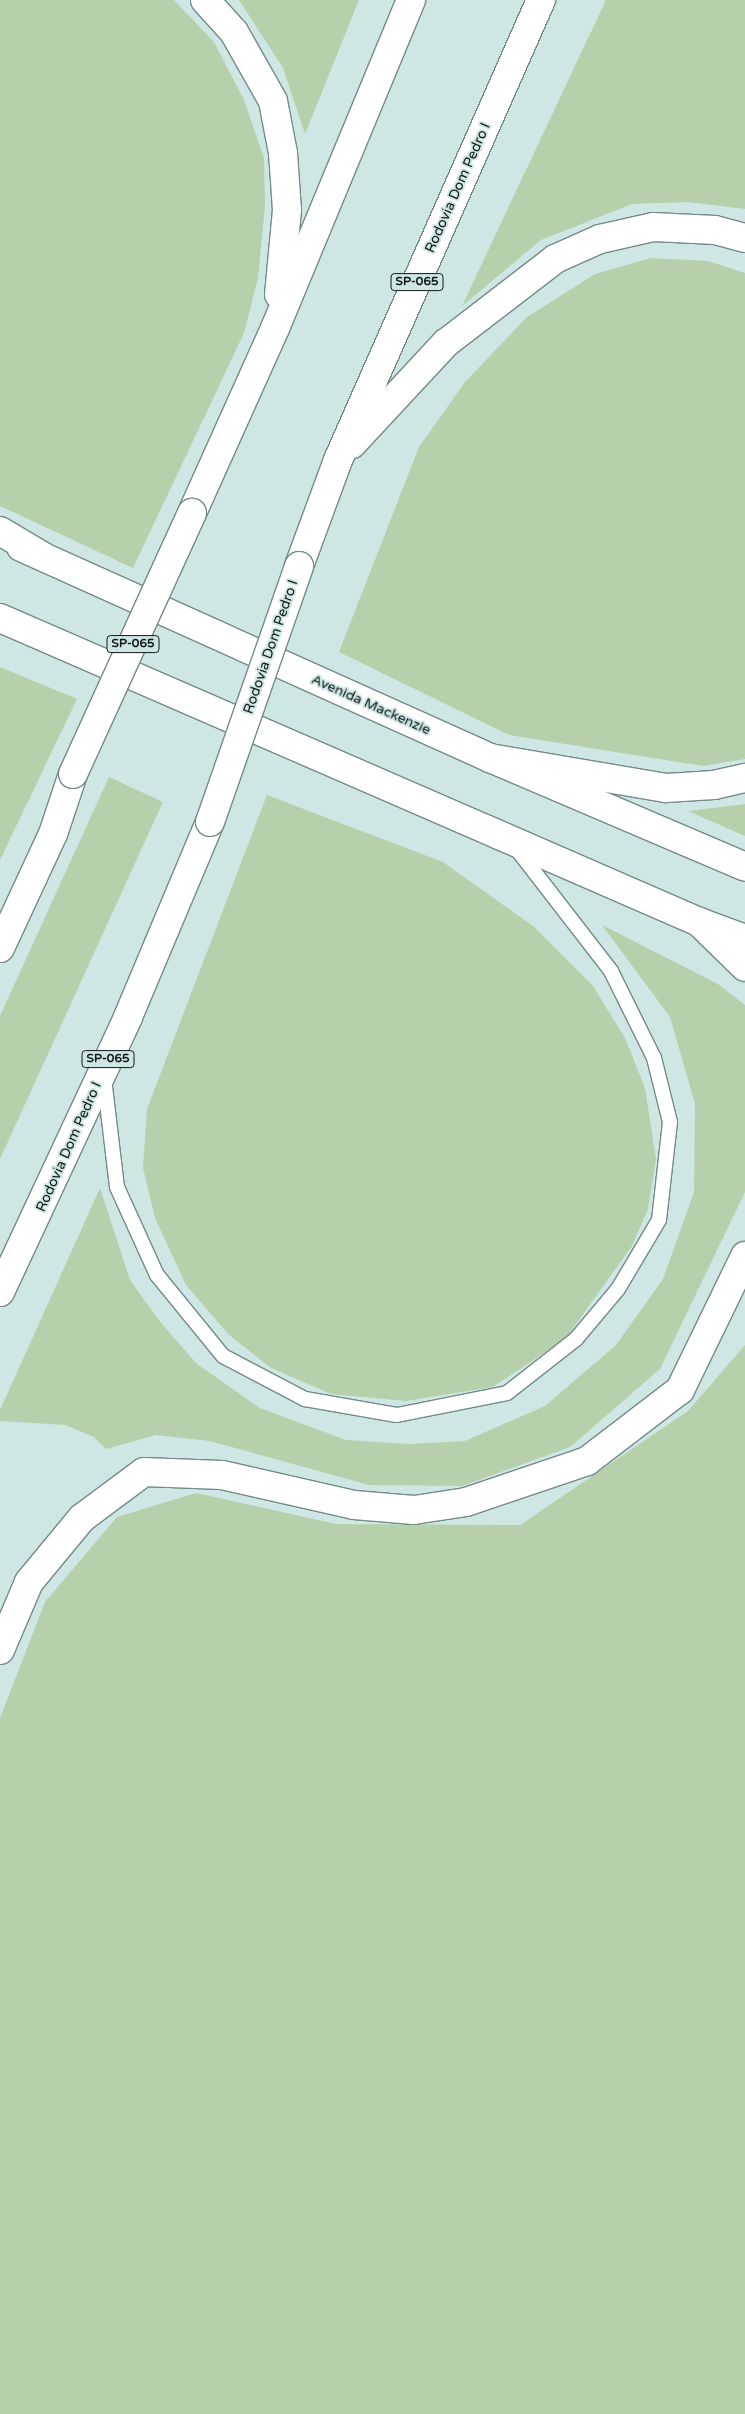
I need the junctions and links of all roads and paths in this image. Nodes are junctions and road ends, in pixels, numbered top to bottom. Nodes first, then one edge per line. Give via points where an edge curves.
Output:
1 (205, 0) edge
2 (411, 0) edge
3 (541, 0) edge
4 (745, 238) edge
5 (276, 326) junction
6 (338, 460) junction
7 (0, 530) edge
8 (0, 538) edge
9 (44, 558) junction
10 (0, 618) edge
11 (490, 758) junction
12 (745, 778) edge
13 (53, 834) junction
14 (508, 839) junction
15 (745, 867) edge
16 (699, 922) junction
17 (0, 924) edge
18 (745, 939) edge
19 (0, 948) edge
20 (745, 967) edge
21 (103, 1070) junction
22 (745, 1256) edge
23 (0, 1292) edge
24 (0, 1650) edge

1 - 5 main road via 234,32 274,110 284,153 288,210
2 - 5 main road, SP-065
3 - 6 main road, Rodovia Dom Pedro I / SP-065
4 - 6 main road via 715,230 652,227 600,239 555,259 446,343
5 - 13 main road, SP-065, bridge via 73,774
6 - 21 main road, Rodovia Dom Pedro I / SP-065, bridge via 210,822
7 - 9 main road
8 - 9 main road, Avenida Mackenzie
9 - 11 main road, Avenida Mackenzie
10 - 14 main road
11 - 12 main road via 666,788 714,785
11 - 15 main road, Avenida Mackenzie
13 - 17 main road
13 - 19 main road, SP-065
14 - 16 main road
14 - 21 lane via 611,971 654,1058 670,1122 659,1220 622,1281 576,1339 507,1393 397,1415 304,1399 223,1356 157,1275 117,1187
16 - 18 main road
16 - 20 main road
21 - 23 main road, Rodovia Dom Pedro I / SP-065
22 - 24 main road via 680,1390 587,1461 466,1502 414,1510 354,1505 222,1475 144,1472 82,1518 29,1582

